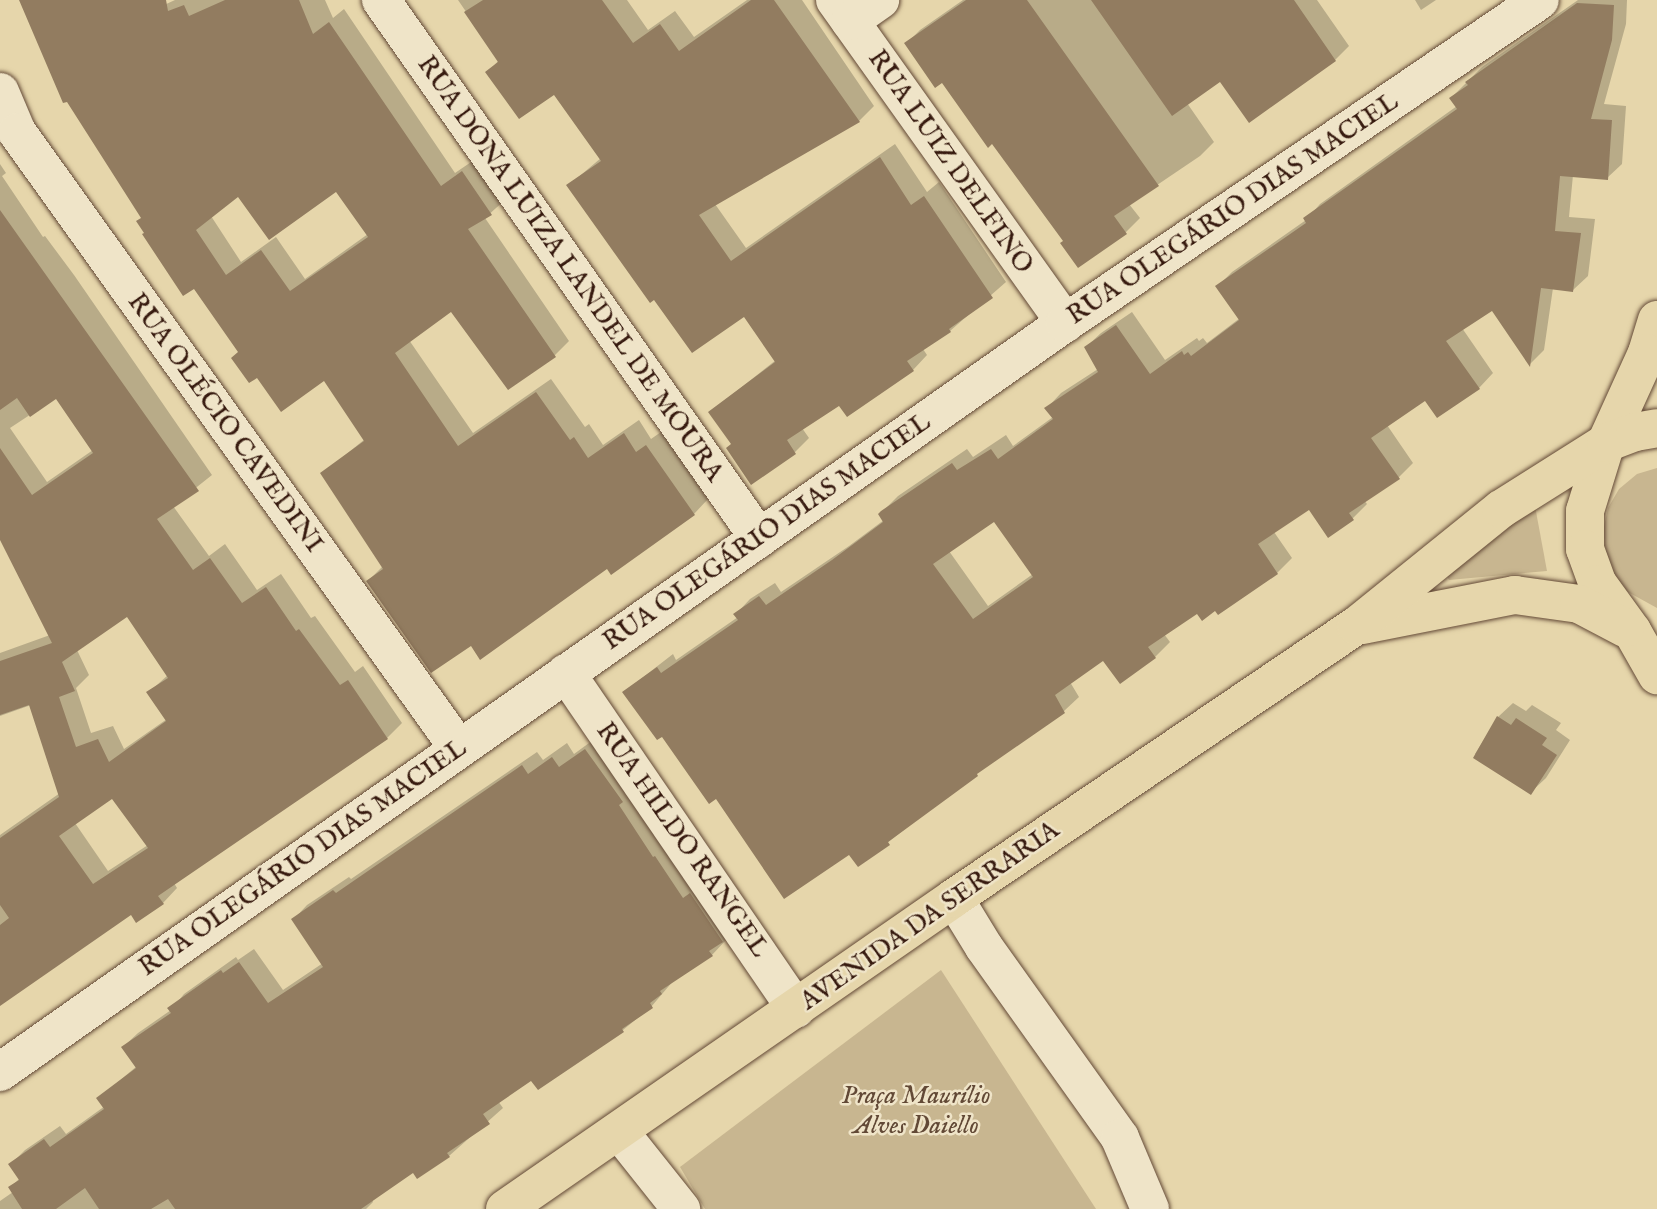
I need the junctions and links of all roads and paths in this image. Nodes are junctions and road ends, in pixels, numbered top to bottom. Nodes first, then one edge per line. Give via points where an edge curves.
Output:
1 (381, 0) edge
2 (1540, 0) edge
3 (855, 7) edge
4 (0, 92) edge
5 (1657, 320) edge
6 (1065, 323) junction
7 (1657, 428) edge
8 (1606, 443) junction
9 (759, 538) junction
10 (1356, 626) junction
11 (1645, 635) edge
12 (566, 673) junction
13 (1657, 676) edge
14 (458, 749) junction
15 (954, 898) junction
16 (796, 1009) junction
17 (0, 1072) edge
18 (619, 1131) junction
19 (505, 1209) edge
20 (681, 1209) edge
21 (1150, 1209) edge

1 - 9 street, RUA DONA LUIZA LANDEL DE MOURA
2 - 6 street, RUA OLEGÁRIO DIAS MACIEL
3 - 6 street, RUA LUIZ DELFINO
4 - 14 street, RUA OLÉCIO CAVEDINI via 17,132
5 - 8 main road
6 - 9 street, RUA OLEGÁRIO DIAS MACIEL
7 - 8 main road, AVENIDA DA SERRARIA
8 - 10 main road, AVENIDA DA SERRARIA via 1501,509
8 - 11 main road via 1585,511 1585,549 1598,584
9 - 12 street, RUA OLEGÁRIO DIAS MACIEL
10 - 11 main road, AVENIDA DA SERRARIA via 1515,595 1578,604
10 - 15 main road, AVENIDA DA SERRARIA
11 - 13 main road
12 - 14 street, RUA OLEGÁRIO DIAS MACIEL
12 - 16 street, RUA HILDO RANGEL
14 - 17 street, RUA OLEGÁRIO DIAS MACIEL
15 - 16 main road, AVENIDA DA SERRARIA
15 - 21 street via 1120,1138
16 - 18 main road, AVENIDA DA SERRARIA
18 - 19 main road, AVENIDA DA SERRARIA
18 - 20 street

